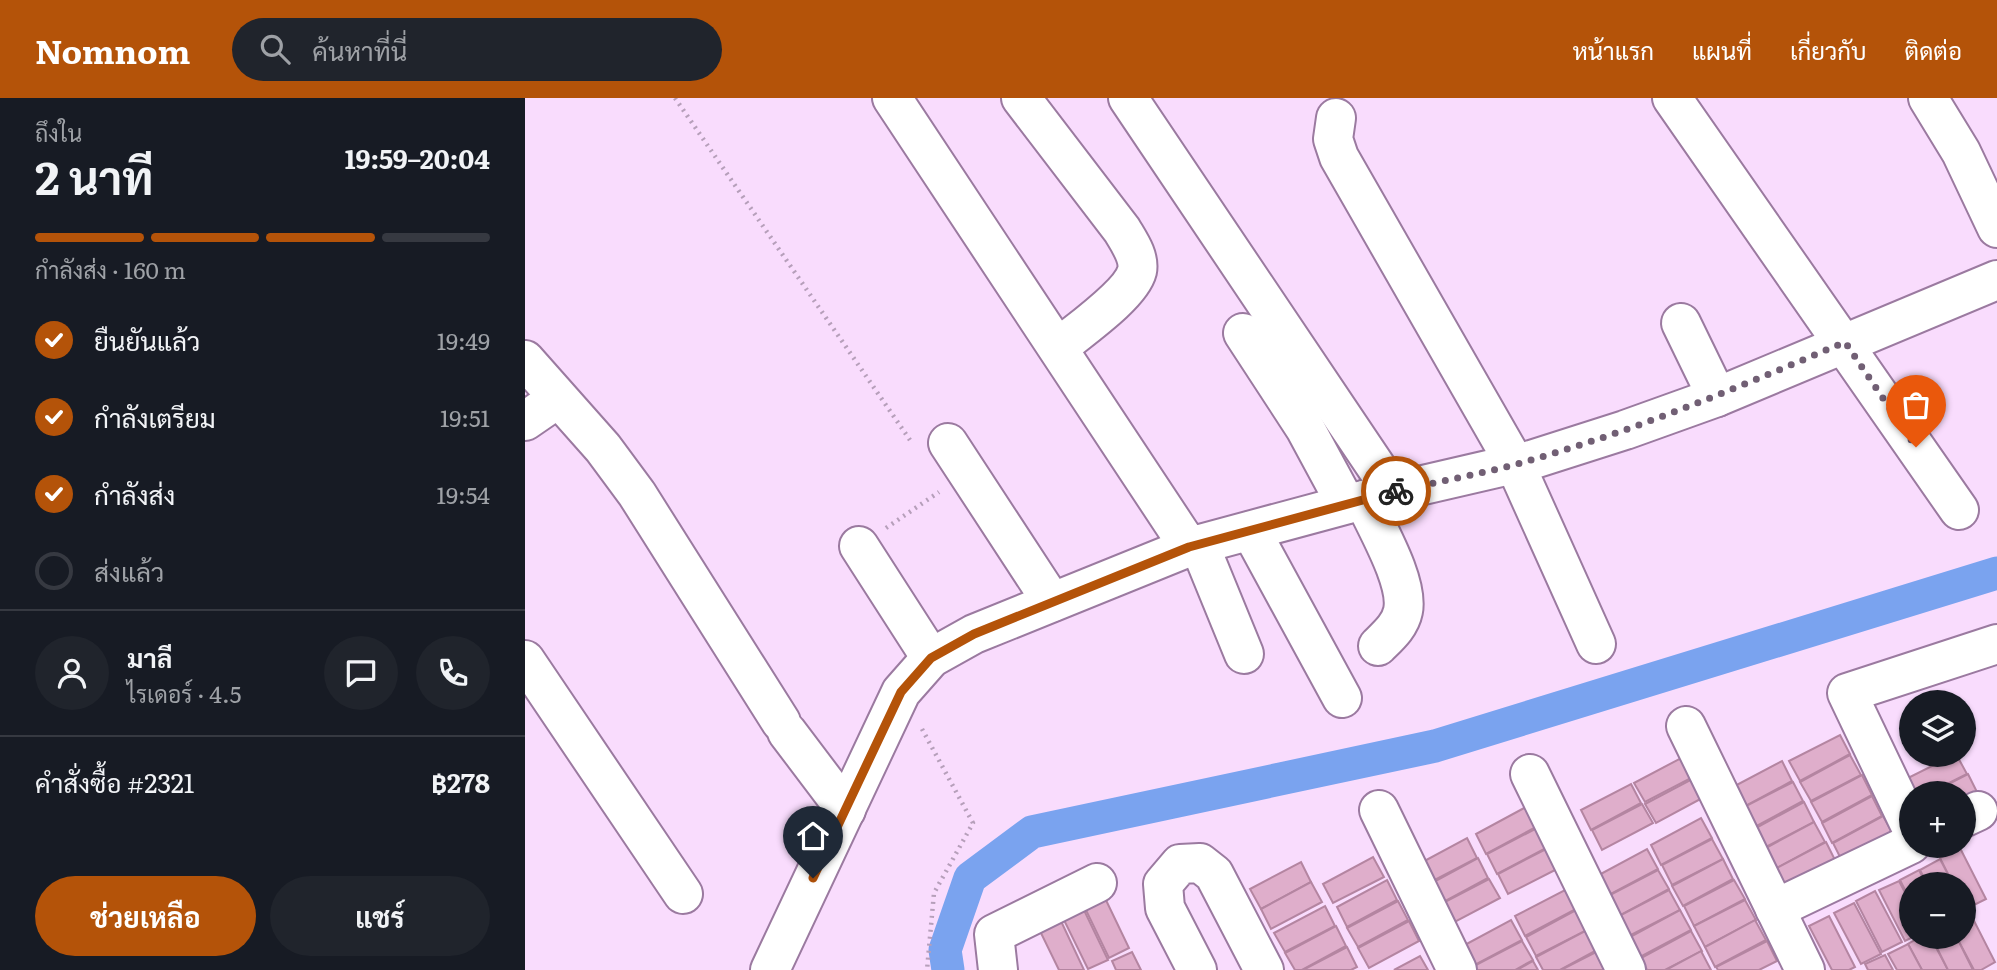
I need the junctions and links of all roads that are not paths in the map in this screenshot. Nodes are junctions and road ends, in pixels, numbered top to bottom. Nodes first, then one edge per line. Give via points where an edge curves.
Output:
1 (892, 98) edge
2 (1021, 98) edge
3 (1128, 98) edge
4 (1672, 98) edge
5 (1928, 98) edge
6 (1336, 118) dead end
7 (1997, 228) edge
8 (1997, 280) edge
9 (1681, 323) dead end
10 (1243, 333) dead end
11 (1845, 342) junction
12 (1058, 348) junction
13 (525, 360) edge
14 (1717, 397) junction
15 (557, 399) junction
16 (525, 421) edge
17 (934, 448) road end
18 (1515, 464) junction
19 (1368, 499) junction
20 (1959, 510) dead end
21 (1251, 531) junction
22 (1194, 545) junction
23 (859, 546) road end
24 (1052, 603) junction
25 (1997, 643) edge
26 (1596, 644) dead end
27 (1378, 646) dead end
28 (1244, 654) dead end
29 (931, 658) junction
30 (525, 660) edge
31 (1342, 698) dead end
32 (1686, 726) dead end
33 (1530, 774) dead end
34 (1899, 802) edge
35 (846, 810) junction
36 (1379, 810) dead end
37 (1899, 850) edge
38 (1097, 883) dead end
39 (683, 894) dead end
40 (1775, 909) junction
41 (771, 970) edge
42 (998, 970) edge
43 (1197, 970) edge
44 (1264, 970) edge
45 (1457, 970) edge
46 (1626, 970) edge
47 (1804, 970) edge

1 - 12 street
2 - 12 street via 1122,230 1135,252 1138,269 1130,286
3 - 19 street
4 - 11 street
5 - 7 street via 1961,152
6 - 18 street via 1333,139 1339,157
8 - 11 street
9 - 14 street
10 - 19 street via 1305,428
11 - 14 street
11 - 20 street
12 - 22 street
13 - 15 street
14 - 18 street
15 - 16 street
15 - 35 street via 603,448 637,494 784,727
17 - 24 street
18 - 19 street
18 - 26 street
19 - 21 street
19 - 27 street via 1402,587 1403,611 1395,629
21 - 22 street
21 - 31 street
22 - 24 street
22 - 28 street
23 - 29 street
24 - 29 street via 974,634
25 - 34 street via 1847,693
29 - 35 street via 901,692
30 - 39 street
32 - 40 street
33 - 46 street
35 - 41 street
36 - 45 street
37 - 40 street
38 - 42 street via 994,934
40 - 47 street
43 - 44 street via 1165,908 1163,884 1180,864 1200,863 1214,874

